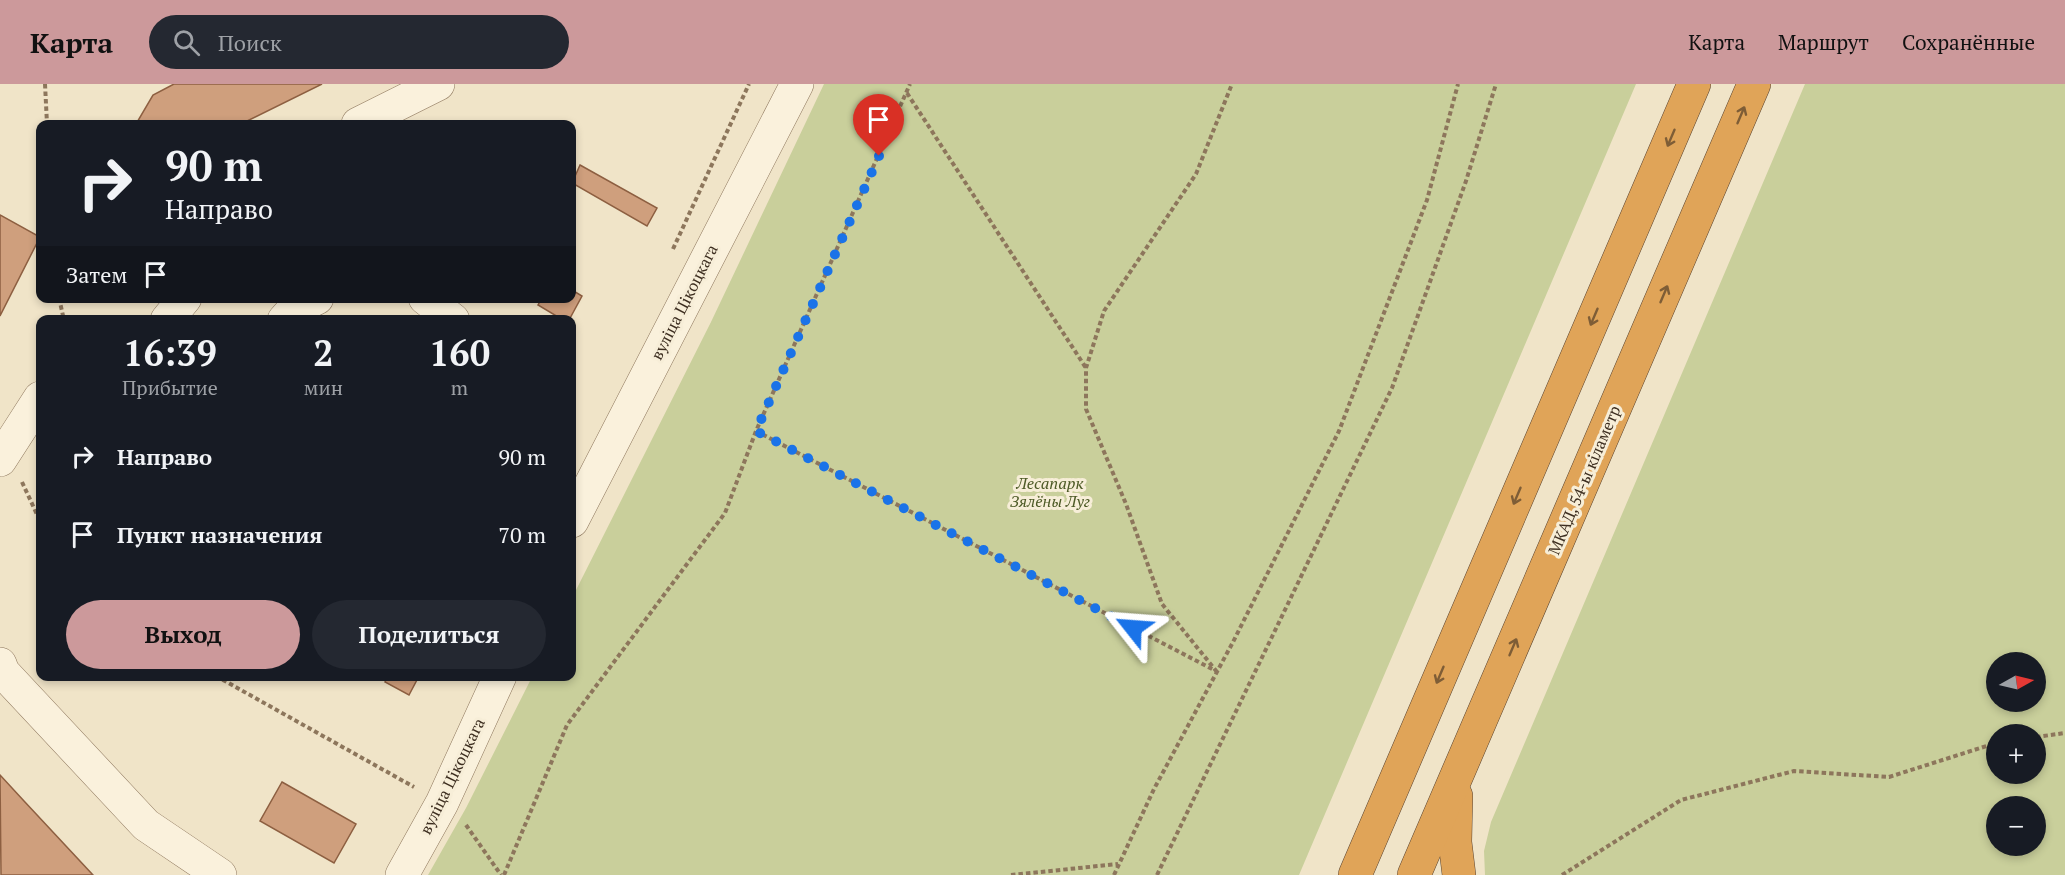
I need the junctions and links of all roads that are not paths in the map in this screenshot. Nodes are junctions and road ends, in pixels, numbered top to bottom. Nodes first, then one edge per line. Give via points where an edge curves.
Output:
1 (438, 84) edge
2 (797, 84) edge
3 (1694, 84) edge
4 (1754, 84) edge
5 (366, 120) edge
6 (181, 303) edge
7 (307, 303) edge
8 (431, 303) edge
9 (171, 315) edge
10 (288, 315) edge
11 (447, 315) edge
12 (36, 404) edge
13 (2, 451) edge
14 (576, 513) edge
15 (0, 664) edge
16 (498, 681) edge
17 (1457, 778) junction
18 (220, 875) edge
19 (402, 875) edge
20 (1355, 875) edge
21 (1414, 875) edge
22 (1460, 875) edge

1 - 5 street
2 - 14 street, вуліца Цікоцкага
3 -> 20 highway
17 -> 4 highway, МКАД, 54-ы кіламетр
6 - 9 street
7 - 10 street
8 - 11 street
12 - 13 street
15 - 18 street via 3,672 146,825
16 - 19 street, вуліца Цікоцкага via 442,803
17 - 21 highway, МКАД, 54-ы кіламетр
17 - 22 highway via 1455,842

